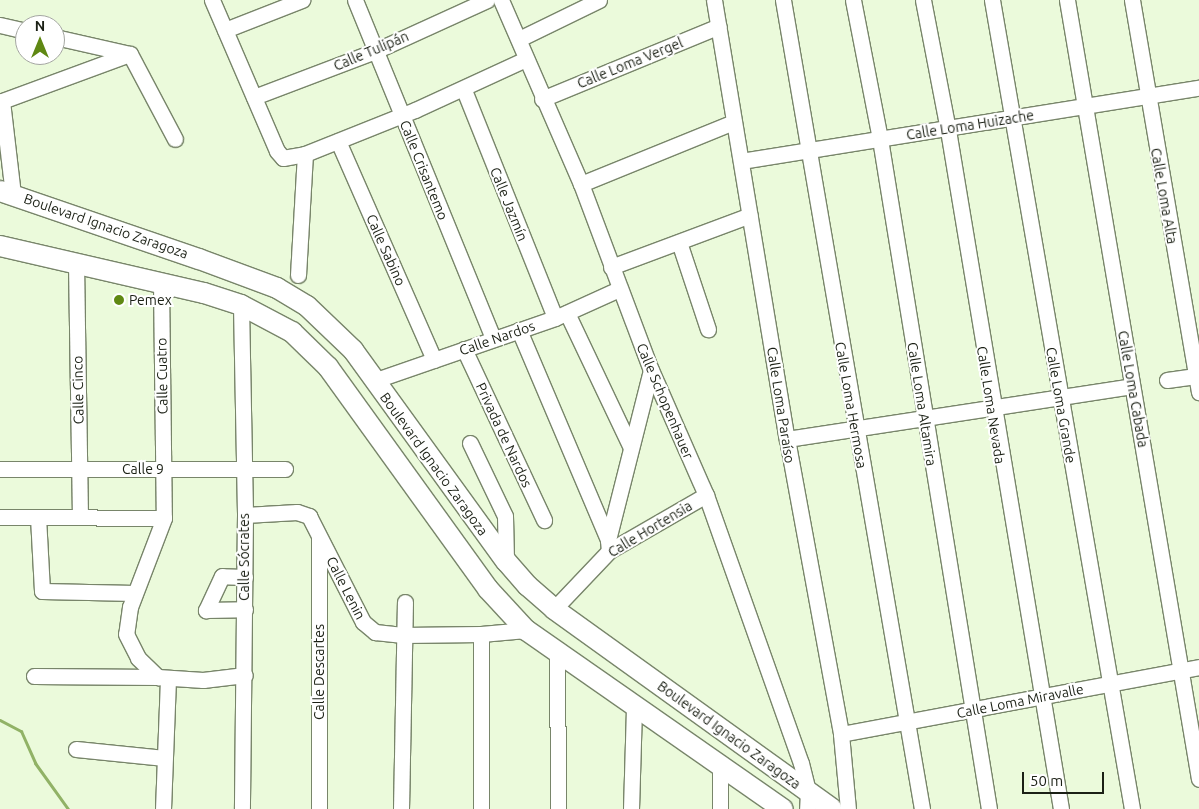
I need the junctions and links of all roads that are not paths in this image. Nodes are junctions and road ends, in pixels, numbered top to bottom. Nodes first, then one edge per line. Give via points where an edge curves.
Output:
1 (212, 0) edge
2 (302, 0) edge
3 (355, 0) edge
4 (487, 0) edge
5 (501, 0) edge
6 (599, 0) edge
7 (714, 0) edge
8 (782, 0) edge
9 (852, 0) edge
10 (923, 0) edge
11 (992, 0) edge
12 (1067, 0) edge
13 (1132, 0) edge
14 (0, 25) edge
15 (719, 26) junction
16 (15, 29) edge
17 (225, 30) junction
18 (65, 39) edge
19 (519, 39) junction
20 (375, 50) junction
21 (130, 54) junction
22 (526, 60) junction
23 (1199, 88) edge
24 (464, 90) junction
25 (1146, 96) junction
26 (254, 97) junction
27 (542, 99) junction
28 (1, 100) edge
29 (1085, 105) junction
30 (402, 116) junction
31 (1012, 120) junction
32 (734, 122) junction
33 (948, 130) junction
34 (175, 139) dead end
35 (880, 139) junction
36 (338, 141) junction
37 (808, 150) junction
38 (305, 154) junction
39 (741, 161) junction
40 (581, 184) junction
41 (6, 192) edge
42 (750, 215) junction
43 (680, 242) junction
44 (0, 246) edge
45 (76, 263) junction
46 (611, 268) junction
47 (298, 276) dead end
48 (161, 283) junction
49 (619, 289) junction
50 (241, 305) junction
51 (561, 315) junction
52 (708, 329) dead end
53 (519, 330) junction
54 (493, 339) junction
55 (464, 349) junction
56 (434, 360) junction
57 (651, 370) junction
58 (1196, 376) junction
59 (1166, 380) dead end
60 (373, 381) junction
61 (1132, 386) junction
62 (1199, 392) edge
63 (1059, 397) junction
64 (991, 407) junction
65 (925, 418) junction
66 (855, 429) junction
67 (787, 439) junction
68 (470, 443) dead end
69 (631, 448) junction
70 (0, 468) edge
71 (79, 468) junction
72 (164, 469) junction
73 (242, 469) junction
74 (285, 469) dead end
75 (706, 496) junction
76 (245, 515) junction
77 (80, 516) junction
78 (0, 517) edge
79 (38, 517) junction
80 (164, 518) junction
81 (544, 520) dead end
82 (319, 536) junction
83 (608, 546) junction
84 (506, 561) junction
85 (245, 577) junction
86 (136, 594) junction
87 (405, 602) dead end
88 (554, 608) junction
89 (245, 609) junction
90 (526, 630) junction
91 (481, 634) junction
92 (403, 635) junction
93 (557, 653) junction
94 (1199, 667) edge
95 (1181, 670) junction
96 (244, 675) junction
97 (34, 676) dead end
98 (163, 678) junction
99 (1112, 684) junction
100 (1042, 696) junction
101 (634, 707) junction
102 (971, 710) junction
103 (908, 722) junction
104 (841, 734) junction
105 (76, 749) dead end
106 (165, 758) junction
107 (720, 765) junction
108 (1199, 778) edge
109 (808, 801) edge
110 (163, 809) edge
111 (242, 809) edge
112 (319, 809) edge
113 (401, 809) edge
114 (481, 809) edge
115 (558, 809) edge
116 (632, 809) edge
117 (720, 809) edge
118 (783, 809) edge
119 (832, 809) edge
120 (848, 809) edge
121 (922, 809) edge
122 (989, 809) edge
123 (1060, 809) edge
124 (1132, 809) edge

1 - 17 street
2 - 17 street
3 - 20 street, Calle Crisantemo
4 - 20 street, Calle Tulipán
5 - 19 street, Calle Schopenhauer
6 - 19 street
7 - 15 street, Calle Loma Paraíso
8 - 37 street, Calle Loma Hermosa
9 - 35 street, Calle Loma Altamira
10 - 33 street, Calle Loma Nevada
11 - 31 street, Calle Loma Grande
12 - 29 street, Calle Loma Cabada
13 - 25 street, Calle Loma Alta
14 - 16 street
15 - 27 street, Calle Loma Vergel
15 - 32 street, Calle Loma Paraíso
17 - 26 street
18 - 21 street
19 - 22 street, Calle Schopenhauer
20 - 26 street, Calle Tulipán
20 - 30 street, Calle Crisantemo
21 - 28 street
21 - 34 street
22 - 24 street
22 - 27 street, Calle Schopenhauer
23 - 25 street, Calle Loma Huizache
24 - 30 street
24 - 51 street, Calle Jazmín
25 - 29 street, Calle Loma Huizache
25 - 58 street, Calle Loma Alta
26 - 38 street via 277,152 283,158
27 - 40 street, Calle Schopenhauer
28 - 41 street
29 - 31 street, Calle Loma Huizache
29 - 61 street, Calle Loma Cabada
30 - 36 street
30 - 54 street, Calle Crisantemo
31 - 33 street, Calle Loma Huizache
31 - 63 street, Calle Loma Grande
32 - 39 street, Calle Loma Paraíso
32 - 40 street
33 - 35 street, Calle Loma Huizache
33 - 64 street, Calle Loma Nevada
35 - 37 street, Calle Loma Huizache
35 - 65 street, Calle Loma Altamira
36 - 38 street
36 - 56 street, Calle Sabino
37 - 39 street, Calle Loma Huizache
37 - 66 street, Calle Loma Hermosa
38 - 47 street
39 - 42 street, Calle Loma Paraíso
40 - 46 street, Calle Schopenhauer
41 - 60 main road, Boulevard Ignacio Zaragoza via 278,288 307,306 331,327 353,350
42 - 43 street
42 - 67 street, Calle Loma Paraíso
43 - 46 street
43 - 52 street
44 - 45 main road, Boulevard Ignacio Zaragoza
45 - 48 main road, Boulevard Ignacio Zaragoza
45 - 71 street, Calle Cinco
46 - 49 street, Calle Schopenhauer
48 - 50 main road, Boulevard Ignacio Zaragoza
48 - 72 street, Calle Cuatro
49 - 51 street, Calle Nardos
49 - 57 street, Calle Schopenhauer
50 - 73 street, Calle Sócrates
50 - 90 main road, Boulevard Ignacio Zaragoza via 292,332 328,366 488,589
51 - 53 street, Calle Nardos
51 - 69 street, Calle Jazmín
53 - 54 street, Calle Nardos
53 - 83 street
54 - 55 street, Calle Nardos
55 - 56 street, Calle Nardos
55 - 81 street, Privada de Nardos
56 - 60 street, Calle Nardos
57 - 69 street
57 - 75 street, Calle Schopenhauer
58 - 59 street
58 - 62 street, Calle Loma Alta
60 - 84 main road, Boulevard Ignacio Zaragoza
61 - 63 street
61 - 95 street, Calle Loma Cabada
63 - 64 street
63 - 99 street, Calle Loma Grande
64 - 65 street
64 - 100 street, Calle Loma Nevada
65 - 66 street
65 - 102 street, Calle Loma Altamira
66 - 67 street
66 - 103 street, Calle Loma Hermosa
67 - 104 street, Calle Loma Paraíso
68 - 84 street via 505,516
69 - 83 street
70 - 71 street, Calle 9
71 - 72 street, Calle 9
71 - 77 street, Calle Cinco
72 - 73 street, Calle 9
72 - 80 street, Calle Cuatro
73 - 74 street, Calle 9
73 - 76 street, Calle Sócrates
75 - 83 street, Calle Hortensia
75 - 109 street, Calle Schopenhauer via 777,686
76 - 82 street, Calle Lenin via 304,513
76 - 85 street, Calle Sócrates
77 - 79 street
77 - 80 street
78 - 79 street
79 - 86 street via 42,591
80 - 86 street
82 - 92 street, Calle Lenin via 367,628
82 - 112 street, Calle Descartes
83 - 88 street, Calle Hortensia
84 - 88 main road, Boulevard Ignacio Zaragoza
85 - 89 street, Calle Sócrates
85 - 89 street via 222,576 206,610
86 - 98 street via 125,622 126,634 138,658
87 - 92 street
88 - 109 main road, Boulevard Ignacio Zaragoza
89 - 96 street, Calle Sócrates
90 - 91 street, Calle Lenin
90 - 93 main road, Boulevard Ignacio Zaragoza
91 - 92 street, Calle Lenin
91 - 114 street
92 - 113 street
93 - 101 main road, Boulevard Ignacio Zaragoza
93 - 115 street
94 - 95 street, Calle Loma Miravalle
95 - 99 street, Calle Loma Miravalle
95 - 108 street, Calle Loma Cabada
96 - 98 street
96 - 111 street, Calle Sócrates
97 - 98 street
98 - 106 street
99 - 100 street, Calle Loma Miravalle
99 - 124 street, Calle Loma Grande
100 - 102 street, Calle Loma Miravalle
100 - 123 street, Calle Loma Nevada
101 - 107 main road, Boulevard Ignacio Zaragoza
101 - 116 street
102 - 103 street, Calle Loma Miravalle
102 - 122 street, Calle Loma Altamira
103 - 104 street, Calle Loma Miravalle
103 - 121 street, Calle Loma Hermosa
104 - 120 street, Calle Loma Paraíso
105 - 106 street
106 - 110 street
107 - 117 street
107 - 118 main road, Boulevard Ignacio Zaragoza
109 - 119 main road, Boulevard Ignacio Zaragoza

